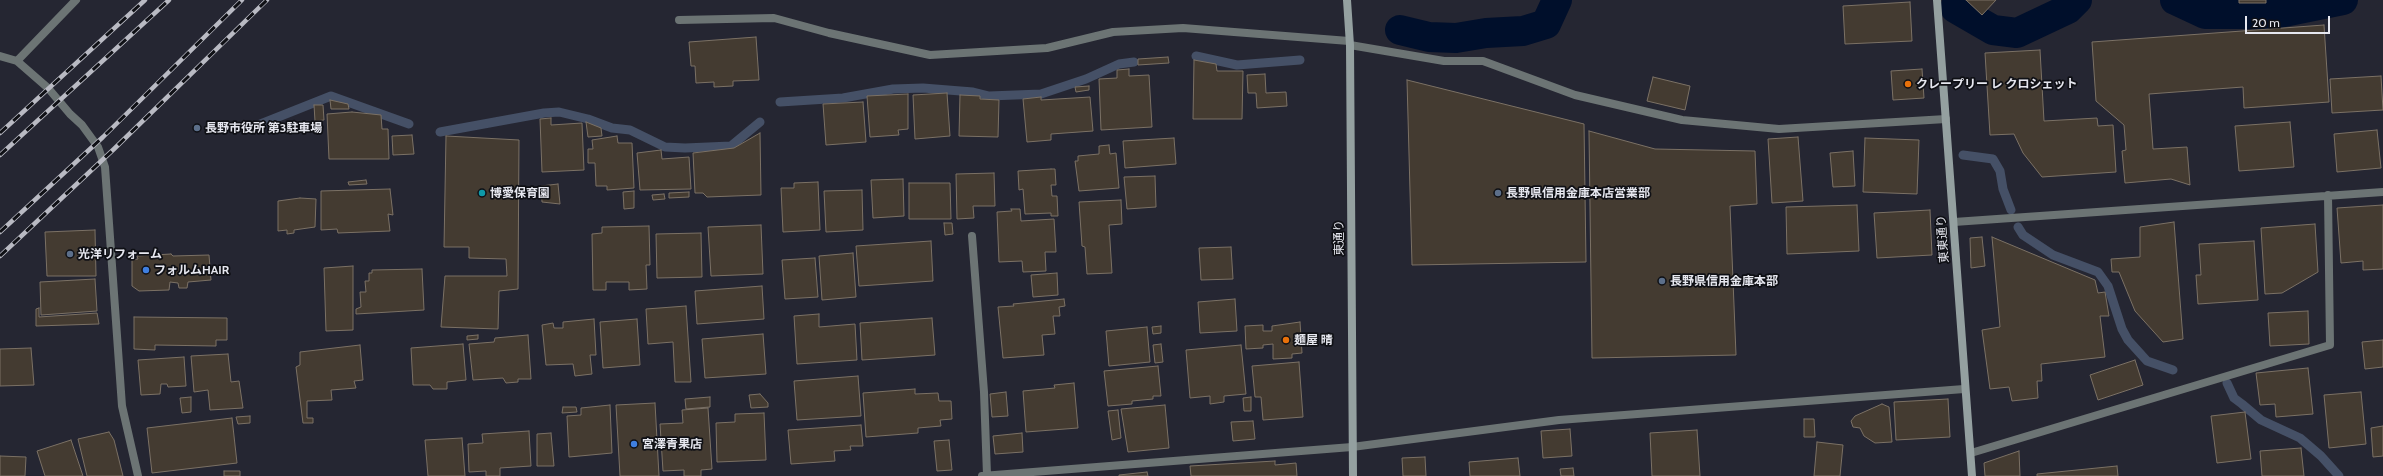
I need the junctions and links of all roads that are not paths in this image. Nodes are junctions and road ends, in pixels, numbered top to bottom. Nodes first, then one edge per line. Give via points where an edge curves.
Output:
1 (76, 0) edge
2 (1347, 0) edge
3 (1936, 0) edge
4 (679, 20) dead end
5 (1349, 43) junction
6 (0, 56) edge
7 (17, 61) junction
8 (1946, 119) junction
9 (2383, 192) edge
10 (2328, 195) junction
11 (1954, 222) junction
12 (972, 236) dead end
13 (1964, 389) junction
14 (1352, 446) junction
15 (1970, 453) junction
16 (138, 476) edge
17 (984, 476) edge
18 (1353, 476) edge
19 (1972, 476) edge

1 - 7 street
2 - 5 street, 東通り
3 - 8 street, 東東通り
4 - 5 street via 774,18 930,55 1047,48 1113,32 1183,28
5 - 8 street via 1444,61 1483,61 1575,95 1682,120 1779,129
5 - 14 street, 東通り
6 - 7 street
7 - 16 street via 48,88 82,125 98,147 105,167 122,406
8 - 11 street, 東東通り
9 - 10 street
10 - 11 street
10 - 15 street via 2330,345
11 - 13 street, 東東通り
12 - 17 street via 984,392
13 - 14 street via 1559,420
13 - 15 street, 東東通り
14 - 17 street
14 - 18 street, 東通り
15 - 19 street, 東東通り

